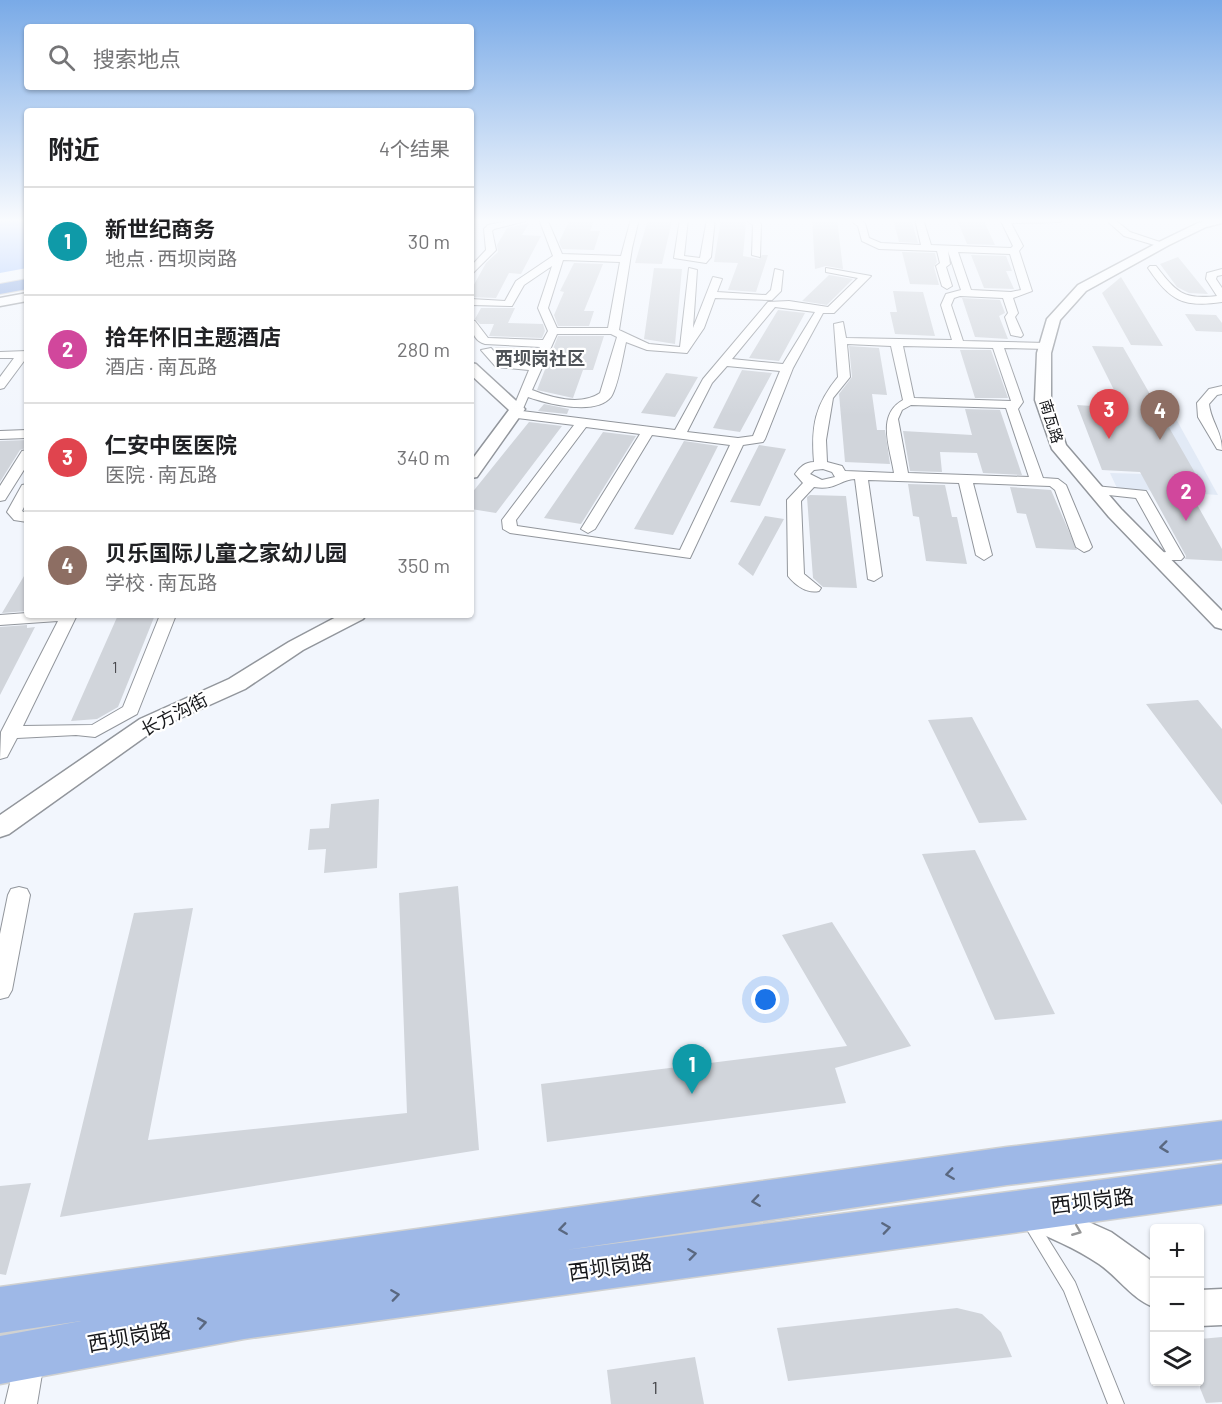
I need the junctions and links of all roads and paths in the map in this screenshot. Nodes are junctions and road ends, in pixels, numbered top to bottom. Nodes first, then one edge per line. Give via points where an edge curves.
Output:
1 (24, 285) edge
2 (519, 285) edge
3 (550, 285) edge
4 (623, 285) edge
5 (691, 285) edge
6 (715, 285) edge
7 (777, 285) edge
8 (857, 285) edge
9 (964, 285) edge
10 (1025, 285) edge
11 (1088, 285) edge
12 (1165, 285) edge
13 (1215, 285) edge
14 (0, 289) edge
15 (967, 292) junction
16 (1006, 294) junction
17 (711, 296) junction
18 (24, 298) edge
19 (0, 302) edge
20 (474, 302) edge
21 (818, 314) dead end
22 (839, 324) dead end
23 (474, 327) edge
24 (553, 332) junction
25 (618, 332) junction
26 (1017, 335) dead end
27 (841, 341) junction
28 (896, 341) junction
29 (958, 343) junction
30 (547, 344) junction
31 (686, 344) junction
32 (997, 344) junction
33 (1046, 346) junction
34 (487, 350) dead end
35 (24, 354) edge
36 (0, 355) edge
37 (24, 355) edge
38 (724, 362) junction
39 (537, 367) junction
40 (788, 368) junction
41 (474, 370) edge
42 (0, 385) edge
43 (1222, 390) edge
44 (526, 392) junction
45 (909, 401) junction
46 (1015, 405) junction
47 (515, 411) junction
48 (582, 423) junction
49 (648, 431) junction
50 (24, 434) edge
51 (679, 434) junction
52 (0, 435) edge
53 (738, 442) junction
54 (1222, 446) edge
55 (24, 459) edge
56 (820, 465) junction
57 (474, 469) edge
58 (843, 475) junction
59 (861, 476) junction
60 (902, 478) junction
61 (965, 481) junction
62 (812, 482) junction
63 (1037, 482) junction
64 (1095, 490) junction
65 (24, 493) edge
66 (0, 498) edge
67 (0, 506) edge
68 (17, 506) junction
69 (24, 518) edge
70 (588, 529) dead end
71 (1084, 547) dead end
72 (984, 555) dead end
73 (1158, 557) junction
74 (874, 576) dead end
75 (813, 588) dead end
76 (34, 618) edge
77 (67, 618) edge
78 (167, 618) edge
79 (350, 618) edge
80 (0, 620) edge
81 (1222, 622) edge
82 (10, 732) junction
83 (0, 753) edge
84 (0, 828) edge
85 (19, 895) dead end
86 (0, 990) edge
87 (1222, 1140) edge
88 (1007, 1166) junction
89 (1222, 1184) edge
90 (1023, 1209) junction
91 (1150, 1283) edge
92 (1222, 1307) edge
93 (1204, 1308) edge
94 (0, 1310) edge
95 (15, 1357) edge
96 (21, 1404) edge
97 (1116, 1404) edge

1 - 14 highway
2 - 20 street via 508,304
3 - 24 street via 543,308
4 - 25 street
5 - 31 street
6 - 17 street
7 - 17 street via 768,298
8 - 38 street via 830,311 772,304
9 - 15 street
10 - 16 street via 1027,291 1023,294
11 - 33 street, 南瓦路 via 1054,319
12 - 13 street via 1172,295 1183,299 1220,299
15 - 16 street
15 - 29 street via 946,300
16 - 26 street
17 - 31 street via 699,328
18 - 19 street
21 - 40 street
22 - 27 street
23 - 30 street via 485,341
24 - 25 street
24 - 30 street
25 - 31 street via 658,349 683,351
25 - 44 street via 606,395 601,399 557,402
27 - 28 street
27 - 56 street via 844,377 827,398 819,440
28 - 29 street
28 - 45 street
29 - 32 street
30 - 39 street
32 - 33 street
32 - 46 street
33 - 64 street, 南瓦路 via 1043,400 1058,446
34 - 39 street via 500,365
35 - 36 street
37 - 42 street
38 - 40 street
38 - 51 street via 706,382
39 - 44 street
40 - 53 street via 758,439
41 - 47 street
43 - 54 street via 1213,392 1203,403 1204,417
44 - 47 street
45 - 46 street
45 - 60 street via 897,408 892,419
46 - 63 street via 1012,409
47 - 48 street
47 - 57 street
48 - 49 street
48 - 53 street via 509,520 510,529 685,555
49 - 51 street
49 - 70 street
50 - 52 street
51 - 53 street
55 - 66 street
56 - 58 street via 837,469
56 - 62 street via 802,471
58 - 59 street
58 - 62 street via 837,483
59 - 60 street
59 - 74 street
60 - 61 street
61 - 63 street
61 - 72 street
62 - 75 street via 794,500 796,576
63 - 71 street via 1053,482 1061,488
64 - 73 street, 南瓦路
64 - 73 street via 1141,494 1176,557
65 - 68 street
67 - 68 street
68 - 69 street via 14,512
73 - 81 street, 南瓦路
76 - 80 street
77 - 82 street
78 - 82 street via 131,710 95,732
79 - 84 street, 长方沟街 via 296,646 237,684 148,724
82 - 83 street
85 - 86 street
87 -> 88 main road
88 - 90 main road
88 -> 94 main road
89 - 90 main road, 西坝岗路
90 -> 91 street via 1092,1238
95 -> 90 main road, 西坝岗路 via 244,1316
90 - 97 lane via 1070,1287
92 - 93 street
95 - 96 street

